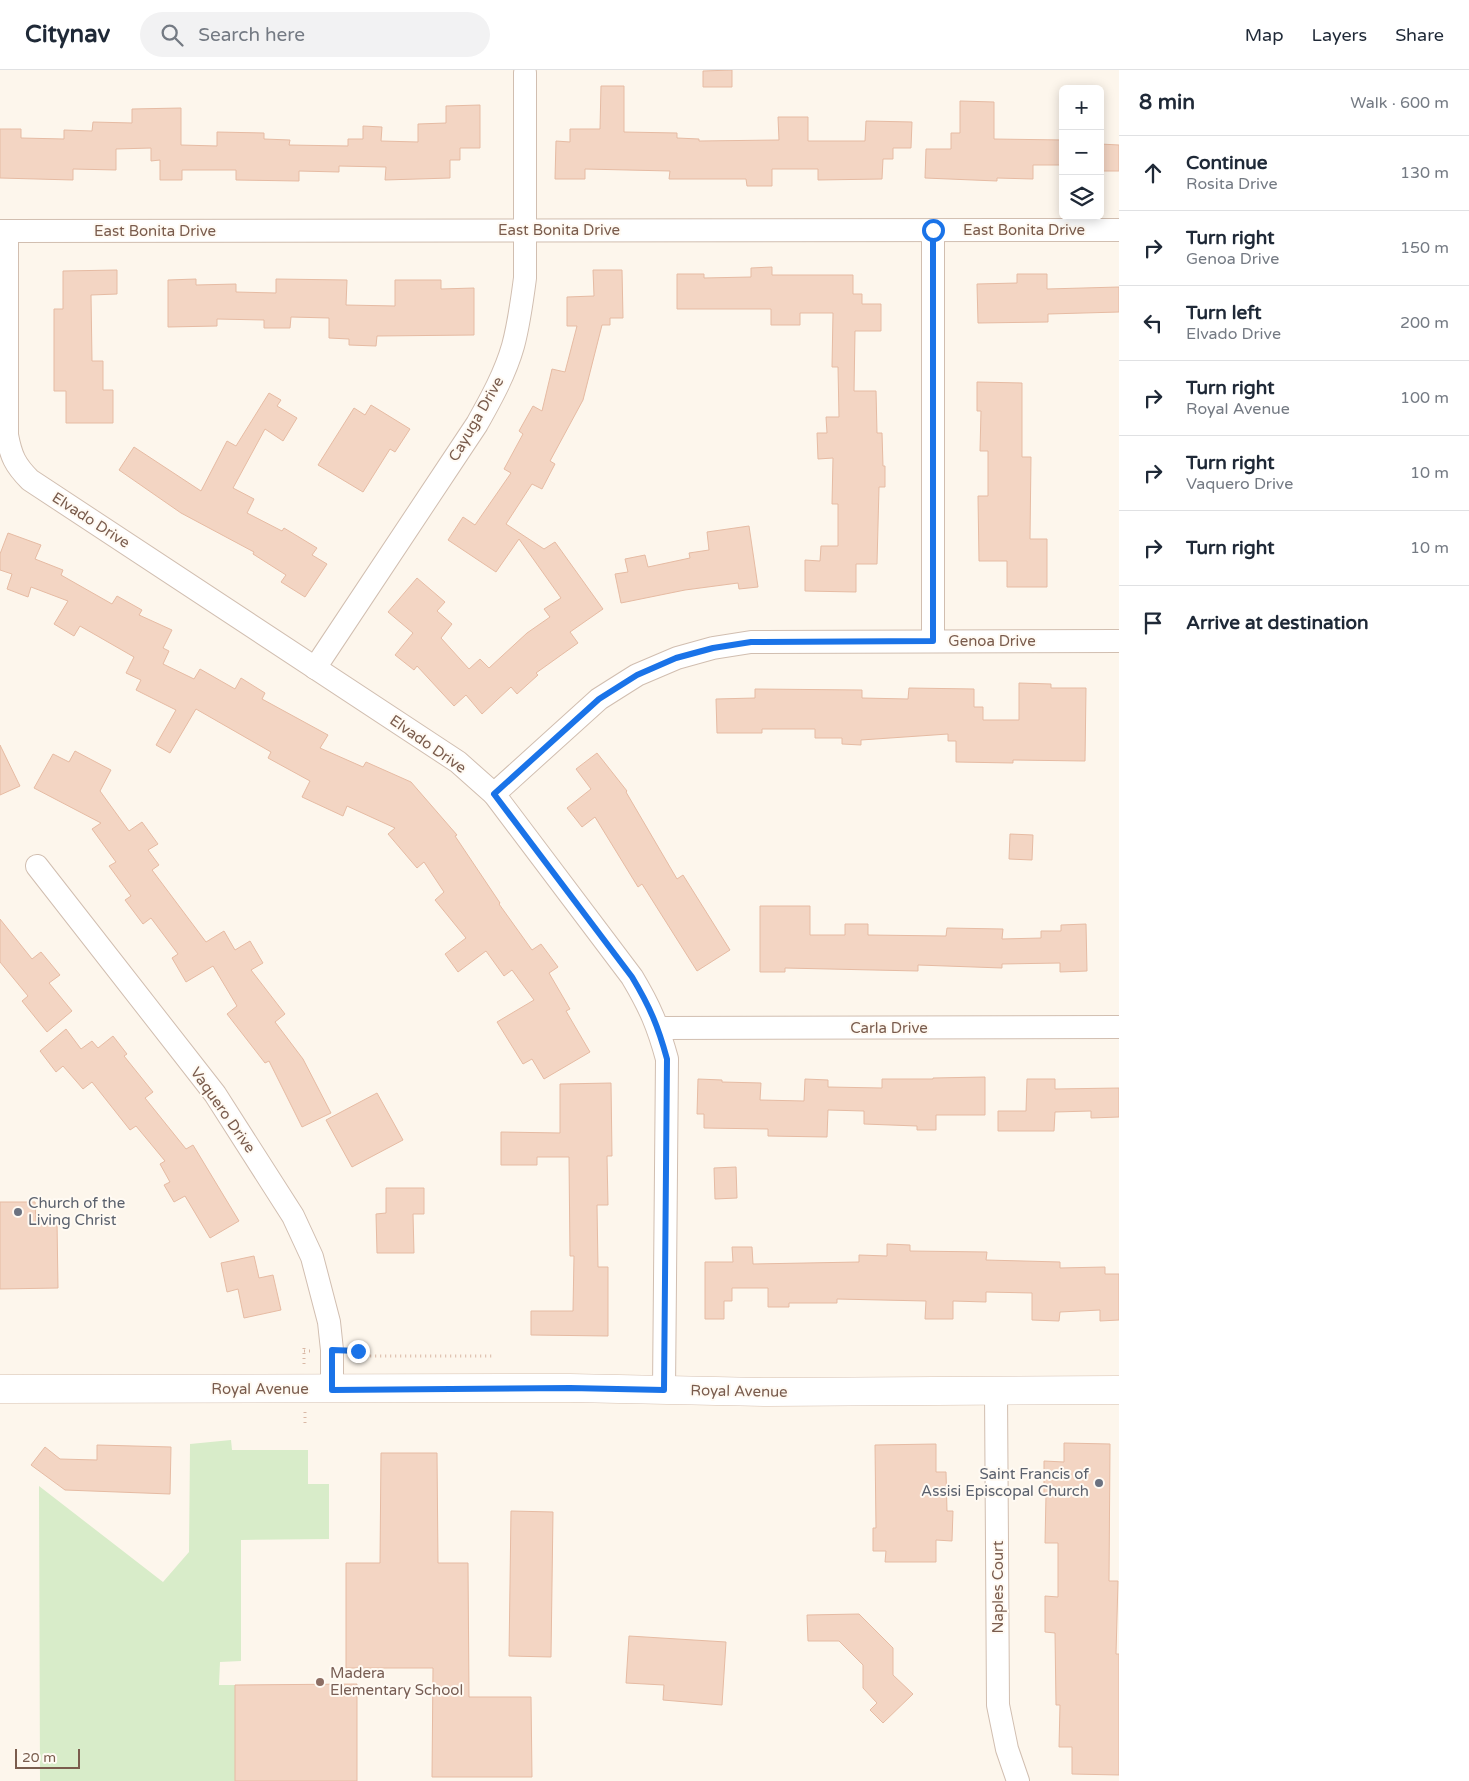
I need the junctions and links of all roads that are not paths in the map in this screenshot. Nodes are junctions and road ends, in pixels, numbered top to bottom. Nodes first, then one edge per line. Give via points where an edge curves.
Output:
1 (525, 73) dead end
2 (525, 230) junction
3 (933, 230) junction
4 (1119, 230) edge
5 (4, 231) edge
6 (933, 641) junction
7 (1119, 641) edge
8 (315, 668) junction
9 (494, 794) junction
10 (37, 866) dead end
11 (659, 1028) junction
12 (1119, 1028) edge
13 (0, 1389) edge
14 (332, 1390) junction
15 (664, 1390) junction
16 (996, 1390) junction
17 (1119, 1390) edge
18 (1018, 1781) edge

1 - 2 street, Cayuga Drive
2 - 3 street, East Bonita Drive
2 - 5 street, East Bonita Drive
2 - 8 street, Cayuga Drive via 521,311 513,347 497,388 477,424
3 - 4 street, East Bonita Drive
3 - 6 street
5 - 8 street, Elvado Drive via 7,435 10,452 18,468 30,480
6 - 7 street, Genoa Drive
6 - 9 street, Genoa Drive via 751,642 676,658 637,675 599,699
8 - 9 street, Elvado Drive via 458,762
9 - 11 street, Elvado Drive via 632,977
10 - 14 street, Vaquero Drive via 215,1094 293,1216 312,1257 329,1322
11 - 12 street, Carla Drive
11 - 15 street, Elvado Drive via 667,1059
13 - 14 main road, Royal Avenue
14 - 15 main road, Royal Avenue
15 - 16 main road, Royal Avenue
16 - 17 main road, Royal Avenue
16 - 18 street, Naples Court via 998,1705

